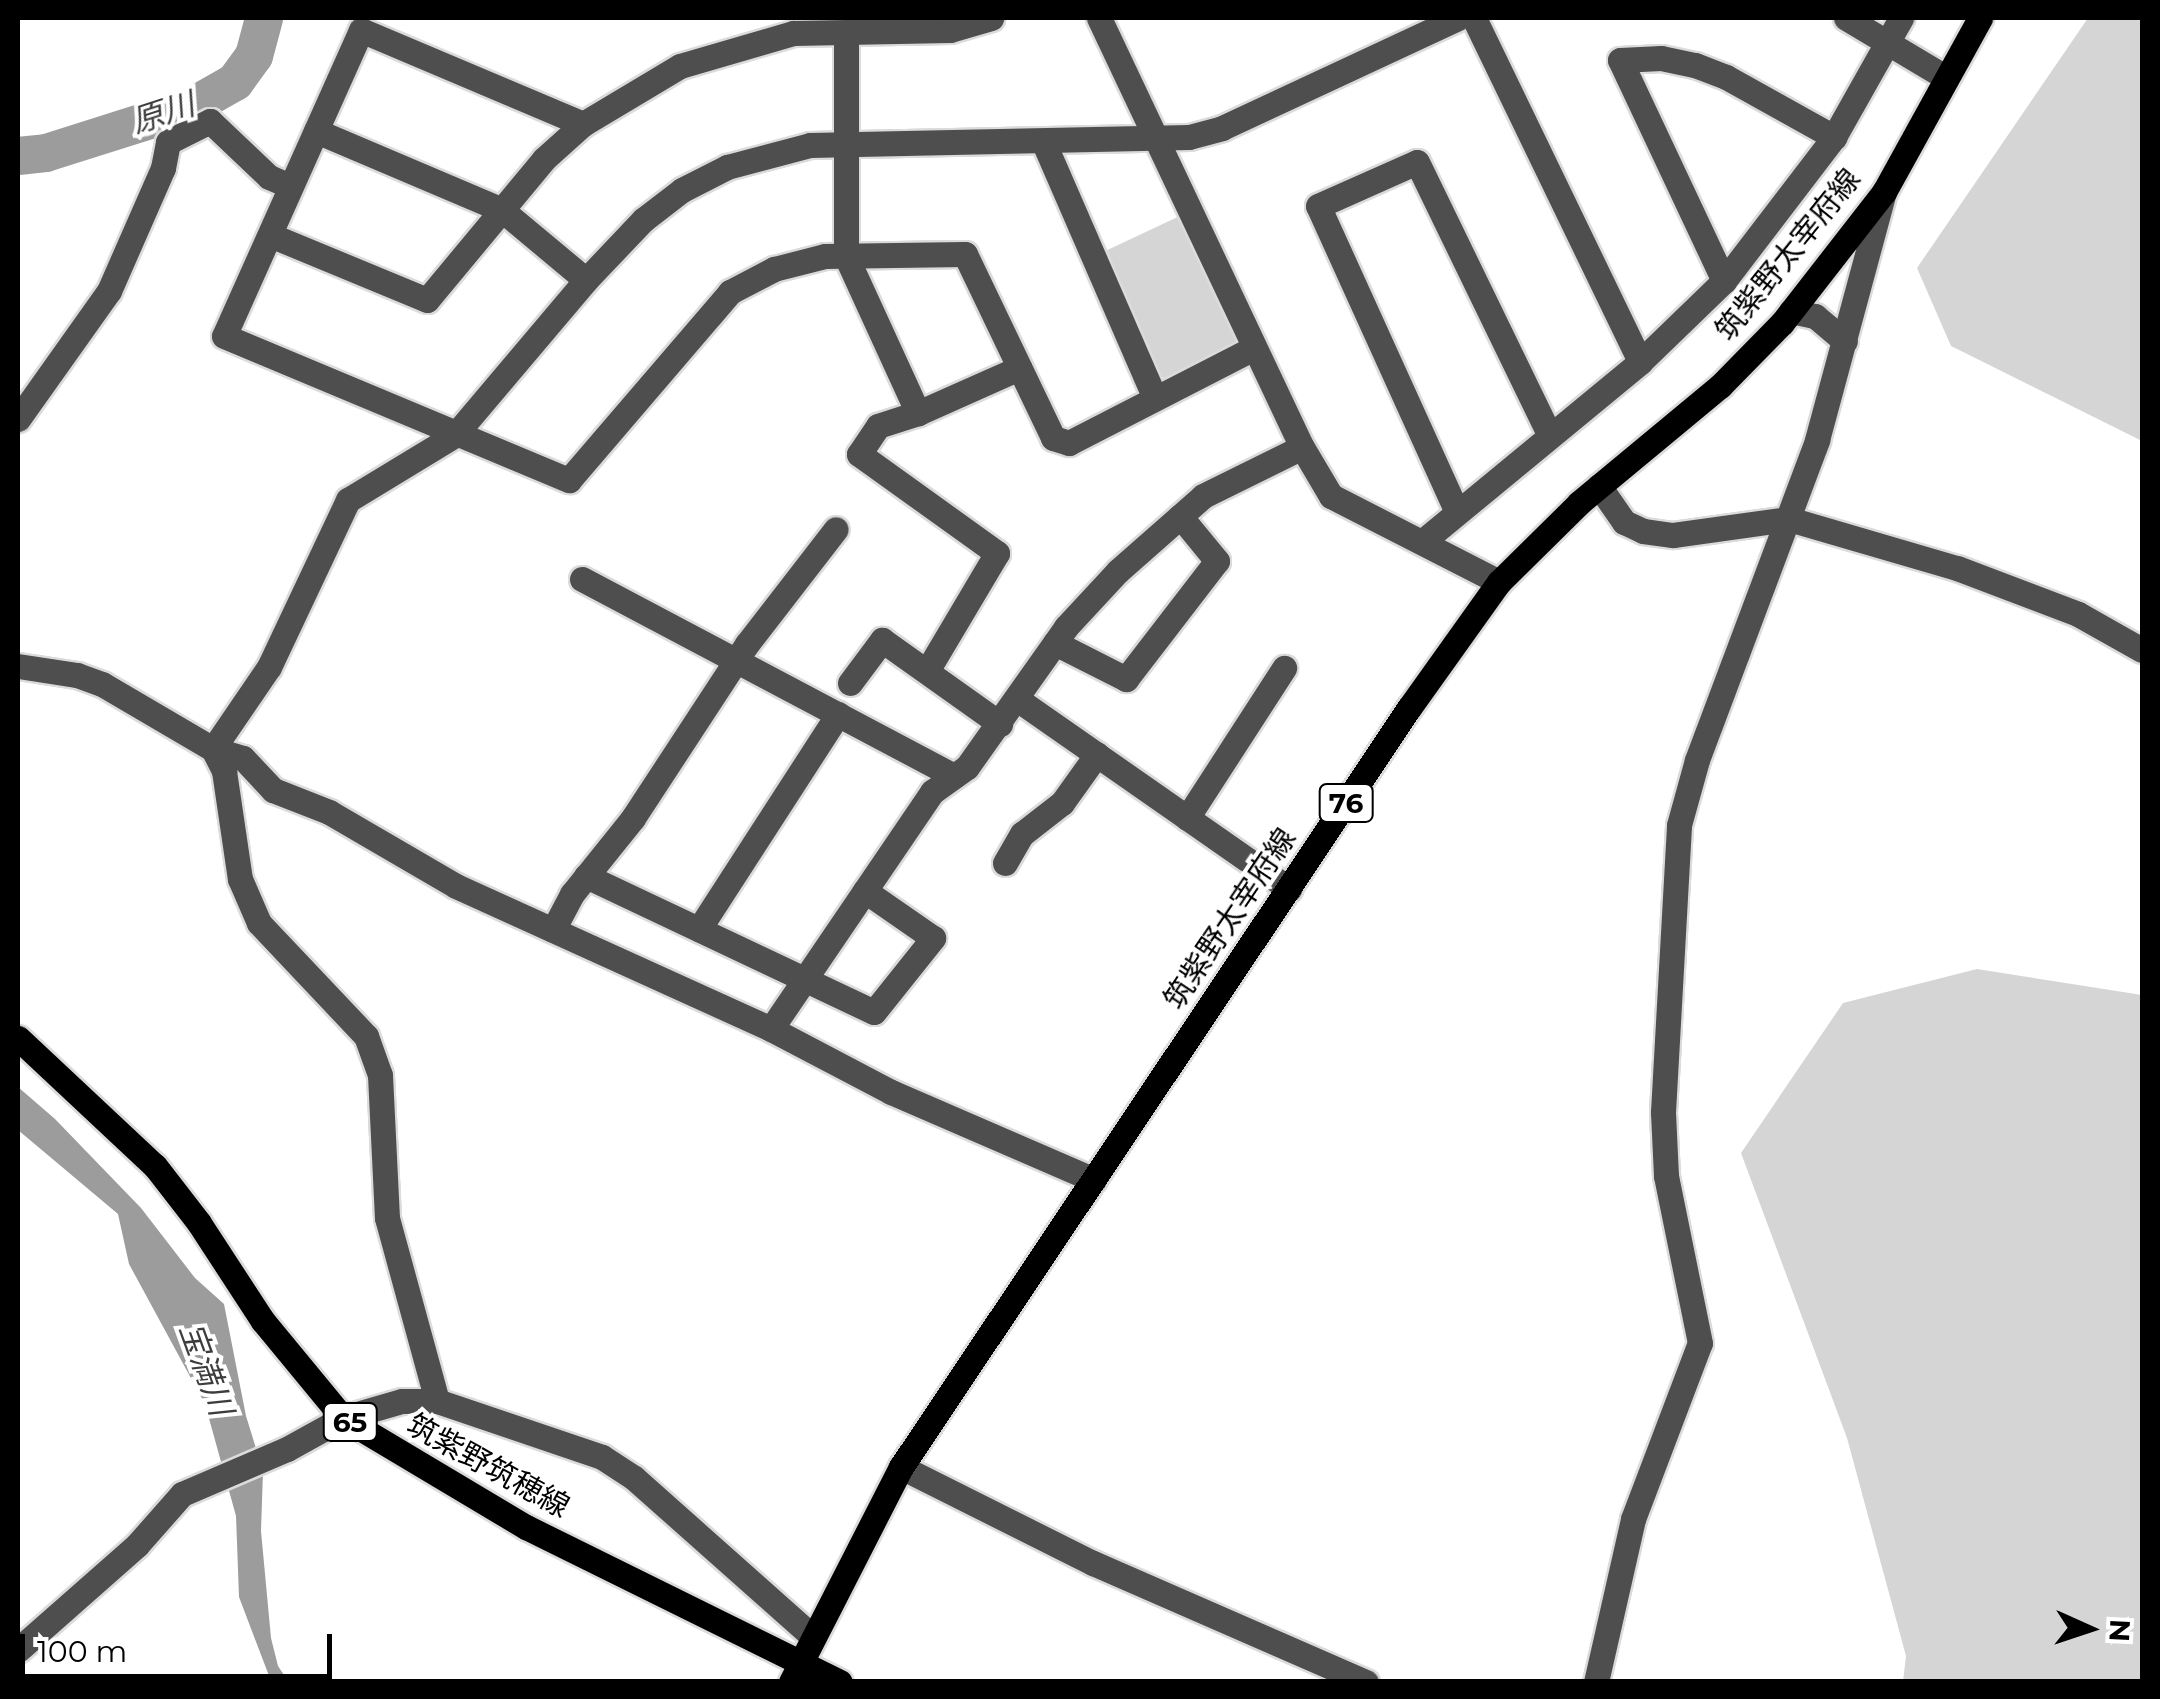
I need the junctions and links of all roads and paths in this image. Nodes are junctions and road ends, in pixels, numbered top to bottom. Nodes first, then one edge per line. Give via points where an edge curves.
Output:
1 (990, 18) edge
2 (1099, 18) edge
3 (1458, 18) edge
4 (1474, 18) edge
5 (1846, 18) edge
6 (1901, 18) edge
7 (1980, 18) edge
8 (846, 32) junction
9 (1888, 41) junction
10 (1945, 77) junction
11 (583, 124) junction
12 (316, 131) junction
13 (1834, 137) junction
14 (1156, 140) junction
15 (1044, 143) junction
16 (844, 146) junction
17 (290, 186) junction
18 (1884, 192) junction
19 (502, 210) junction
20 (270, 234) junction
21 (846, 256) junction
22 (586, 280) junction
23 (1724, 282) junction
24 (1792, 311) junction
25 (1845, 341) junction
26 (1254, 348) junction
27 (1640, 362) junction
28 (1018, 368) junction
29 (1155, 398) junction
30 (918, 414) junction
31 (18, 419) edge
32 (455, 434) junction
33 (1548, 434) junction
34 (1302, 447) junction
35 (1599, 486) junction
36 (1457, 512) junction
37 (1180, 516) junction
38 (1789, 519) junction
39 (836, 529) dead end
40 (1422, 542) junction
41 (582, 578) dead end
42 (1499, 582) junction
43 (1055, 644) junction
44 (2142, 650) edge
45 (737, 660) junction
46 (18, 666) edge
47 (1284, 668) dead end
48 (928, 670) junction
49 (850, 683) dead end
50 (1017, 699) junction
51 (838, 714) junction
52 (1000, 724) junction
53 (213, 749) junction
54 (1096, 754) junction
55 (954, 776) junction
56 (1187, 818) junction
57 (1005, 864) dead end
58 (586, 876) junction
59 (1288, 889) junction
60 (865, 891) junction
61 (699, 929) junction
62 (553, 930) junction
63 (806, 978) junction
64 (771, 1030) junction
65 (18, 1038) edge
66 (1094, 1180) junction
67 (437, 1401) junction
68 (343, 1418) junction
69 (901, 1467) junction
70 (814, 1638) junction
71 (18, 1650) edge
72 (796, 1671) edge
73 (840, 1682) edge
74 (1366, 1682) edge
75 (1596, 1682) edge

1 - 8 street via 950,30
2 - 14 street
3 - 14 street via 1222,128
4 - 27 street
5 - 9 street
6 - 9 street
7 - 10 main road, 筑紫野太宰府線 / 76
8 - 11 street via 793,33 680,66
8 - 16 street
9 - 10 street
9 - 13 street
10 - 18 main road, 筑紫野太宰府線 / 76
11 - 12 street via 361,30
11 - 19 street
12 - 17 street
12 - 19 street
13 - 23 street
13 - 23 street via 1695,65 1620,60
14 - 15 street
14 - 26 street
15 - 16 street
15 - 29 street
16 - 21 street
16 - 22 street via 760,155 712,174 643,220
17 - 20 street
17 - 31 street via 269,177 210,121 168,142 109,291
18 - 24 main road, 筑紫野太宰府線 / 76
18 - 25 street
19 - 20 street via 427,300
19 - 22 street
20 - 32 street via 224,336
21 - 28 street via 965,254
21 - 30 street
21 - 32 street via 774,270 730,292 569,480
22 - 32 street
23 - 27 street
24 - 25 street via 1815,316
24 - 35 main road, 筑紫野太宰府線 / 76 via 1720,386
25 - 38 street
26 - 29 street
26 - 34 street
27 - 33 street
28 - 29 street via 1053,438 1069,442
28 - 30 street
30 - 48 street via 878,426 860,454 998,552
32 - 53 street via 348,500 269,667
33 - 36 street
33 - 36 street via 1416,162 1318,206
34 - 37 street via 1203,496
34 - 40 street via 1330,496
35 - 38 street via 1624,522 1643,531 1673,535
35 - 42 main road, 筑紫野太宰府線 / 76
36 - 40 street
37 - 43 street via 1118,571
37 - 43 street via 1218,561 1126,679
38 - 44 street via 1957,568 2078,614
38 - 75 street via 1697,760 1680,826 1663,1112 1671,1209 1700,1342 1633,1518
39 - 45 street
40 - 42 street
41 - 45 street
42 - 59 main road, 筑紫野太宰府線 / 76
43 - 50 street
45 - 51 street
45 - 58 street via 633,818
46 - 53 street via 102,684
47 - 56 street
48 - 49 street via 882,640
48 - 52 street
50 - 52 street
50 - 54 street
51 - 55 street
51 - 61 street
52 - 55 street
53 - 62 street via 243,758 272,790 329,812 456,886
53 - 67 street via 224,771 240,879 259,923 366,1036 380,1075 387,1218
54 - 56 street
54 - 57 street via 1062,803 1022,834
55 - 60 street via 932,792
56 - 59 street
58 - 61 street
58 - 62 street
59 - 66 main road, 筑紫野太宰府線 / 76
60 - 63 street
60 - 63 street via 933,938 874,1012
61 - 63 street
62 - 64 street
63 - 64 street
64 - 66 street via 891,1092
65 - 68 main road, 筑紫野筑穂線 / 65 via 155,1166 263,1320
66 - 69 main road, 筑紫野太宰府線 / 76
67 - 68 street via 402,1401
67 - 70 street via 602,1457
68 - 71 street via 182,1494 137,1545
68 - 72 main road, 筑紫野筑穂線 / 65 via 526,1527
69 - 70 main road, 筑紫野太宰府線 / 76
69 - 74 street via 1093,1563
70 - 72 main road, 筑紫野太宰府線 / 76
72 - 73 main road, 筑紫野筑穂線 / 65

